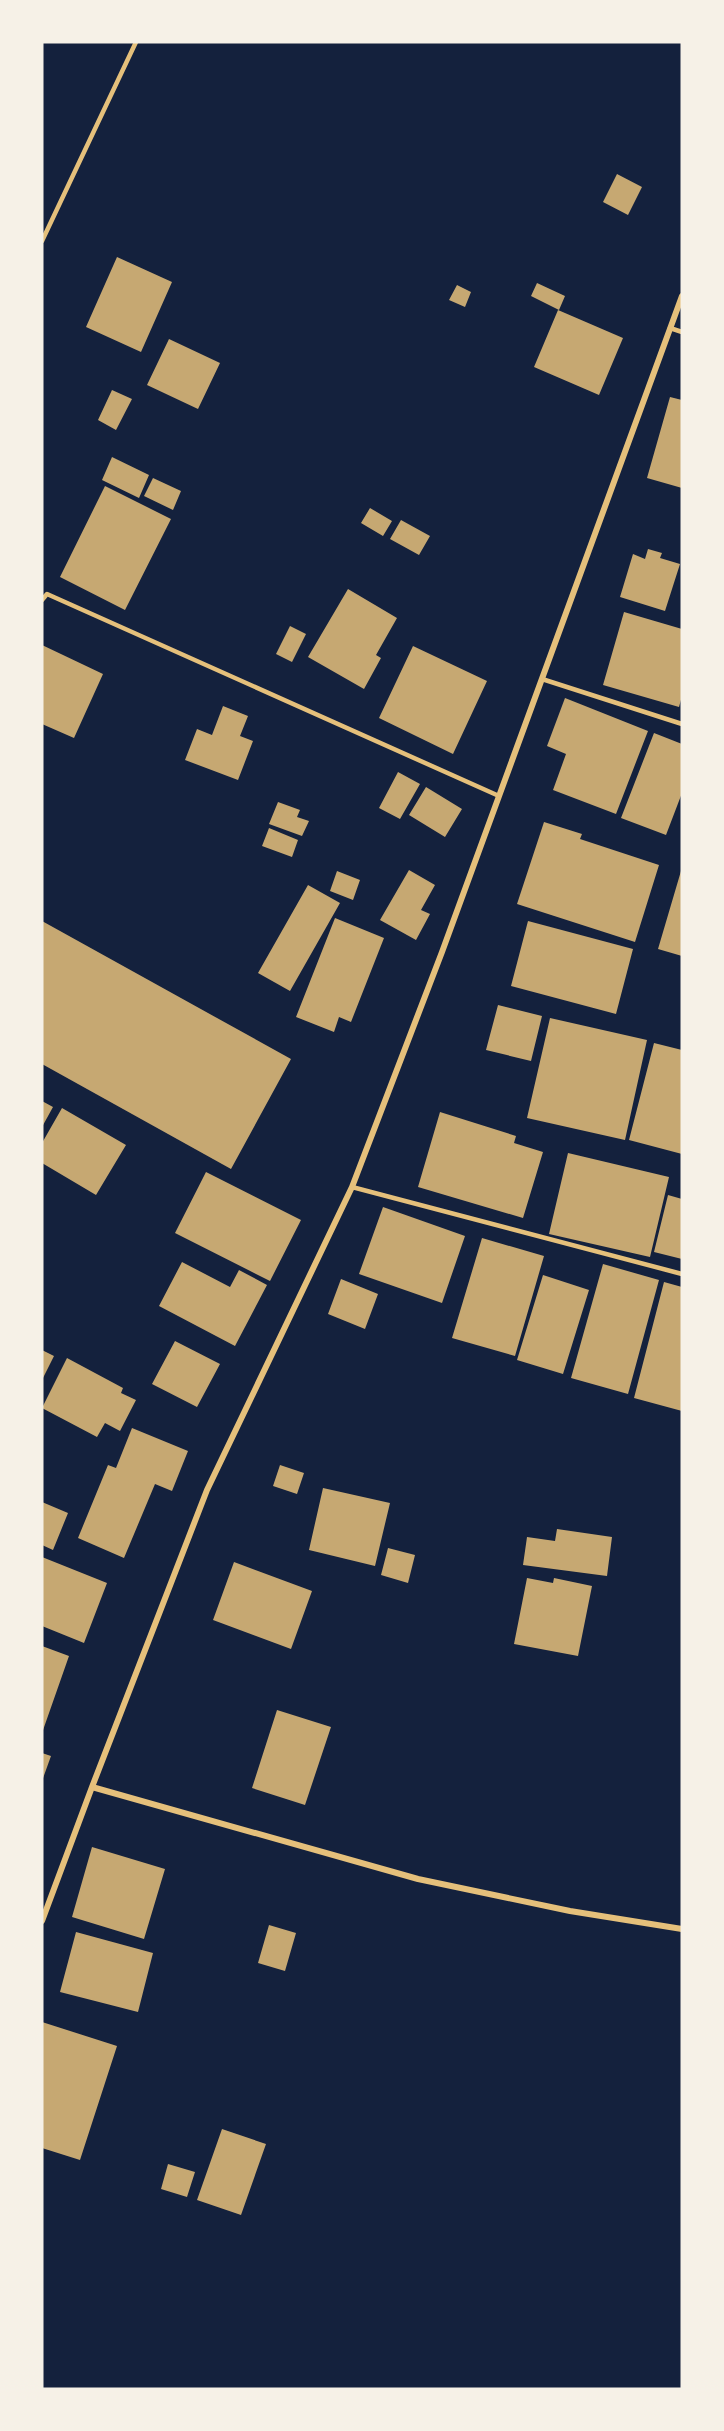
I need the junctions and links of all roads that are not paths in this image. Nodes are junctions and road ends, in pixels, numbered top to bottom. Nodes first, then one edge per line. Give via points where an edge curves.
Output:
1 (136, 42) edge
2 (42, 241) edge
3 (682, 296) edge
4 (670, 328) junction
5 (682, 332) edge
6 (42, 600) edge
7 (542, 679) junction
8 (682, 724) edge
9 (499, 796) junction
10 (352, 1187) junction
11 (682, 1274) edge
12 (92, 1787) junction
13 (42, 1922) edge
14 (682, 1929) edge

1 - 2 lane
3 - 4 street
4 - 5 lane
4 - 7 street
6 - 9 lane via 47,594 57,598
7 - 8 lane
7 - 9 street
9 - 10 street
10 - 11 lane
10 - 12 street via 207,1490
12 - 13 street
12 - 14 street via 418,1879 570,1911

